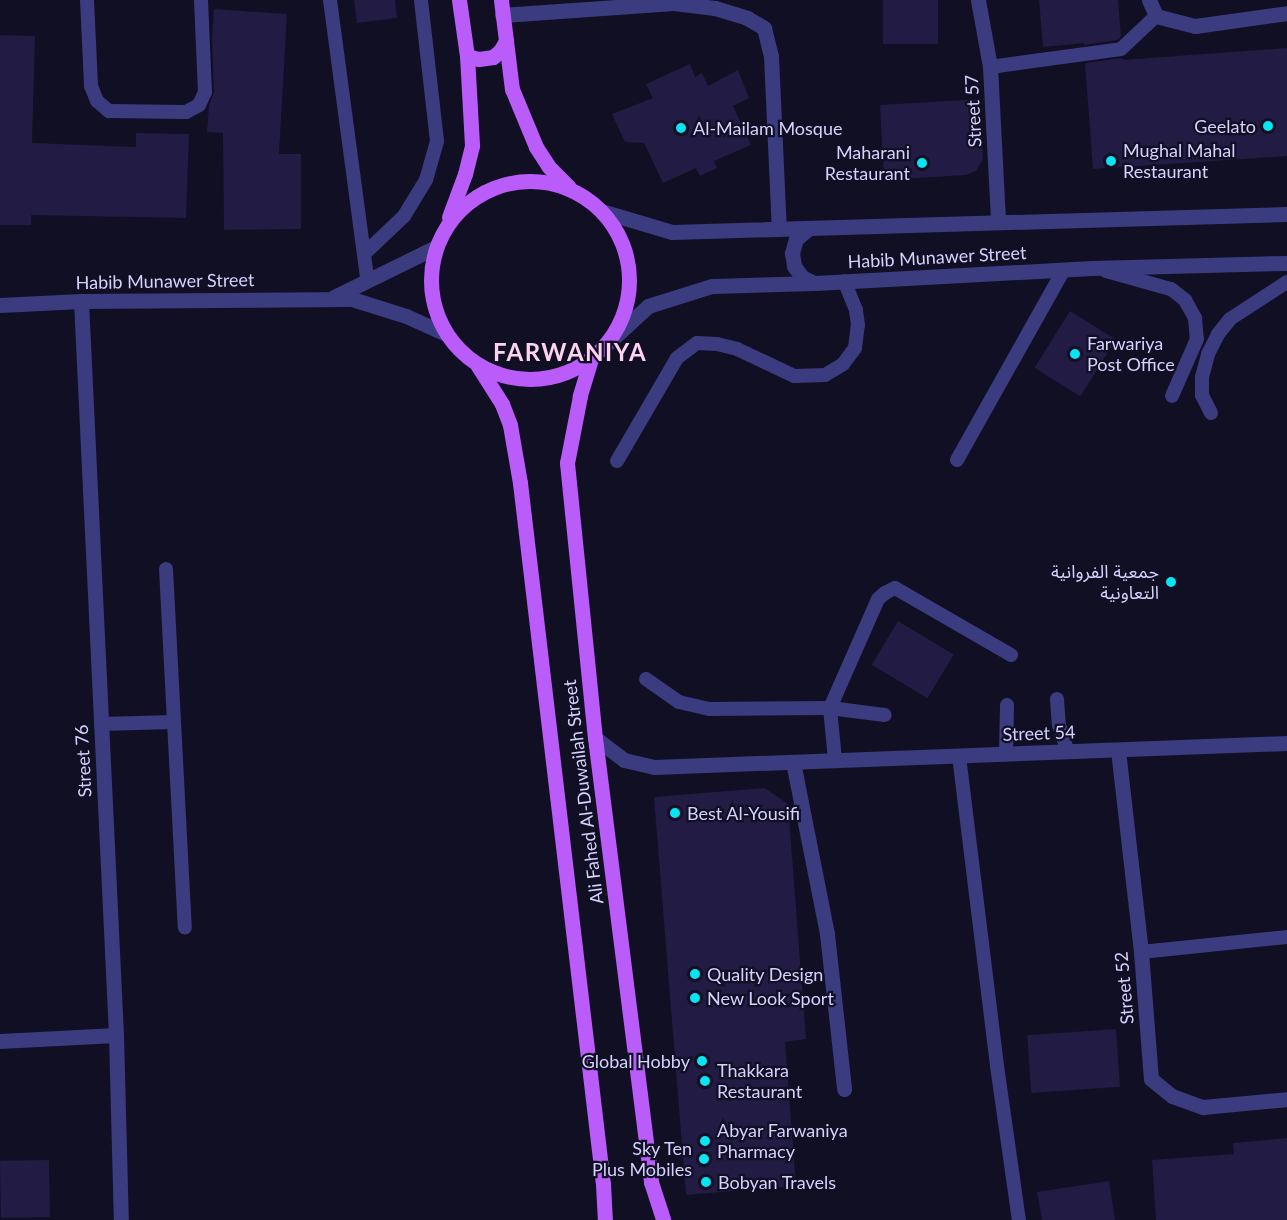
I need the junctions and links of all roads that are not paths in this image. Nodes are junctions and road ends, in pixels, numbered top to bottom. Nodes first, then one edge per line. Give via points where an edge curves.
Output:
1 (87, 0) edge
2 (201, 0) edge
3 (330, 0) edge
4 (421, 0) edge
5 (459, 0) edge
6 (978, 0) edge
7 (1149, 0) edge
8 (674, 2) edge
9 (502, 7) edge
10 (1287, 13) edge
11 (1156, 15) junction
12 (506, 41) junction
13 (467, 56) junction
14 (990, 67) junction
15 (571, 189) junction
16 (601, 211) junction
17 (1287, 214) edge
18 (998, 220) junction
19 (779, 229) junction
20 (444, 230) junction
21 (807, 230) junction
22 (436, 247) junction
23 (364, 254) junction
24 (1287, 263) edge
25 (1092, 268) junction
26 (1063, 271) junction
27 (367, 279) junction
28 (844, 281) junction
29 (1287, 282) edge
30 (815, 283) junction
31 (331, 299) junction
32 (81, 301) junction
33 (0, 305) edge
34 (444, 333) junction
35 (607, 344) junction
36 (591, 359) junction
37 (478, 366) junction
38 (1173, 396) dead end
39 (1211, 413) dead end
40 (957, 460) dead end
41 (617, 461) dead end
42 (166, 569) dead end
43 (1011, 655) dead end
44 (646, 679) dead end
45 (1057, 699) dead end
46 (1007, 705) dead end
47 (830, 708) junction
48 (885, 716) dead end
49 (174, 722) junction
50 (101, 724) junction
51 (595, 738) junction
52 (1287, 743) edge
53 (1118, 750) junction
54 (1068, 752) junction
55 (1006, 754) junction
56 (959, 756) junction
57 (835, 760) junction
58 (793, 762) junction
59 (185, 927) dead end
60 (1287, 937) edge
61 (1141, 952) junction
62 (116, 1035) junction
63 (0, 1041) edge
64 (843, 1089) dead end
65 (1287, 1099) edge
66 (121, 1220) edge
67 (605, 1220) edge
68 (663, 1220) edge
69 (1019, 1220) edge

1 - 2 lane via 91,86 97,101 109,111 175,112 186,112 199,105 205,92
3 - 23 lane
4 - 23 lane via 437,141 426,180 405,216
5 - 13 main road
6 - 14 street, Street 57
7 - 11 street
8 - 9 street
8 - 19 street via 715,8 764,28 771,56
9 - 12 main road
10 - 11 street via 1195,26
11 - 14 lane via 1121,50
12 - 13 main road via 493,57
12 - 15 main road via 512,89 536,147
13 - 20 main road via 472,145
14 - 18 street, Street 57
15 - 16 main road
15 - 20 main road via 543,181 514,182 495,188 462,207
16 - 19 street, Habib Munawer Street via 672,232
16 - 35 main road via 619,237 629,276 620,323
17 - 18 street, Habib Munawer Street
18 - 21 street, Habib Munawer Street
19 - 21 street, Habib Munawer Street
20 - 22 main road
21 - 30 street via 796,239 792,252 794,266 802,277
22 - 27 street, Habib Munawer Street
22 - 34 main road via 430,291
23 - 27 lane
24 - 25 street, Habib Munawer Street
25 - 26 street, Habib Munawer Street
25 - 38 lane via 1157,283 1185,300 1195,318 1197,339
26 - 28 street, Habib Munawer Street
26 - 40 lane
27 - 31 street, Habib Munawer Street
28 - 30 street, Habib Munawer Street
28 - 41 lane via 858,325 855,348 843,364 825,375 794,376 737,349 697,343 676,358
29 - 39 lane via 1230,319 1218,334 1202,377 1203,395
30 - 35 street, Habib Munawer Street via 712,286 648,306
31 - 32 street, Habib Munawer Street
31 - 34 street, Habib Munawer Street via 352,299 379,306
32 - 33 street, Habib Munawer Street
32 - 50 street, Street 76
34 - 37 main road
35 - 36 main road
36 - 37 main road via 565,374 536,380 506,378
36 - 51 main road, Ali Fahed Al-Duwailah Street via 567,464
37 - 67 main road, Ali Fahed Al-Duwailah Street via 510,425 520,483
42 - 49 lane
43 - 47 lane via 895,588 878,599
44 - 47 lane via 680,702 709,709
45 - 54 lane via 1059,725
46 - 55 lane
47 - 48 lane
47 - 57 lane
49 - 50 lane
49 - 59 lane
50 - 62 street, Street 76
51 - 58 street, Street 54 via 624,760 654,767
51 - 68 main road, Ali Fahed Al-Duwailah Street via 651,1182
52 - 53 street, Street 54
53 - 54 street, Street 54
53 - 61 street, Street 52
54 - 55 street, Street 54
55 - 56 street, Street 54
56 - 57 street, Street 54
56 - 69 lane
57 - 58 street, Street 54
58 - 64 street via 827,934
60 - 61 lane
61 - 65 street, Street 52 via 1151,1078 1172,1096 1203,1107
62 - 63 street
62 - 66 street, Street 76

